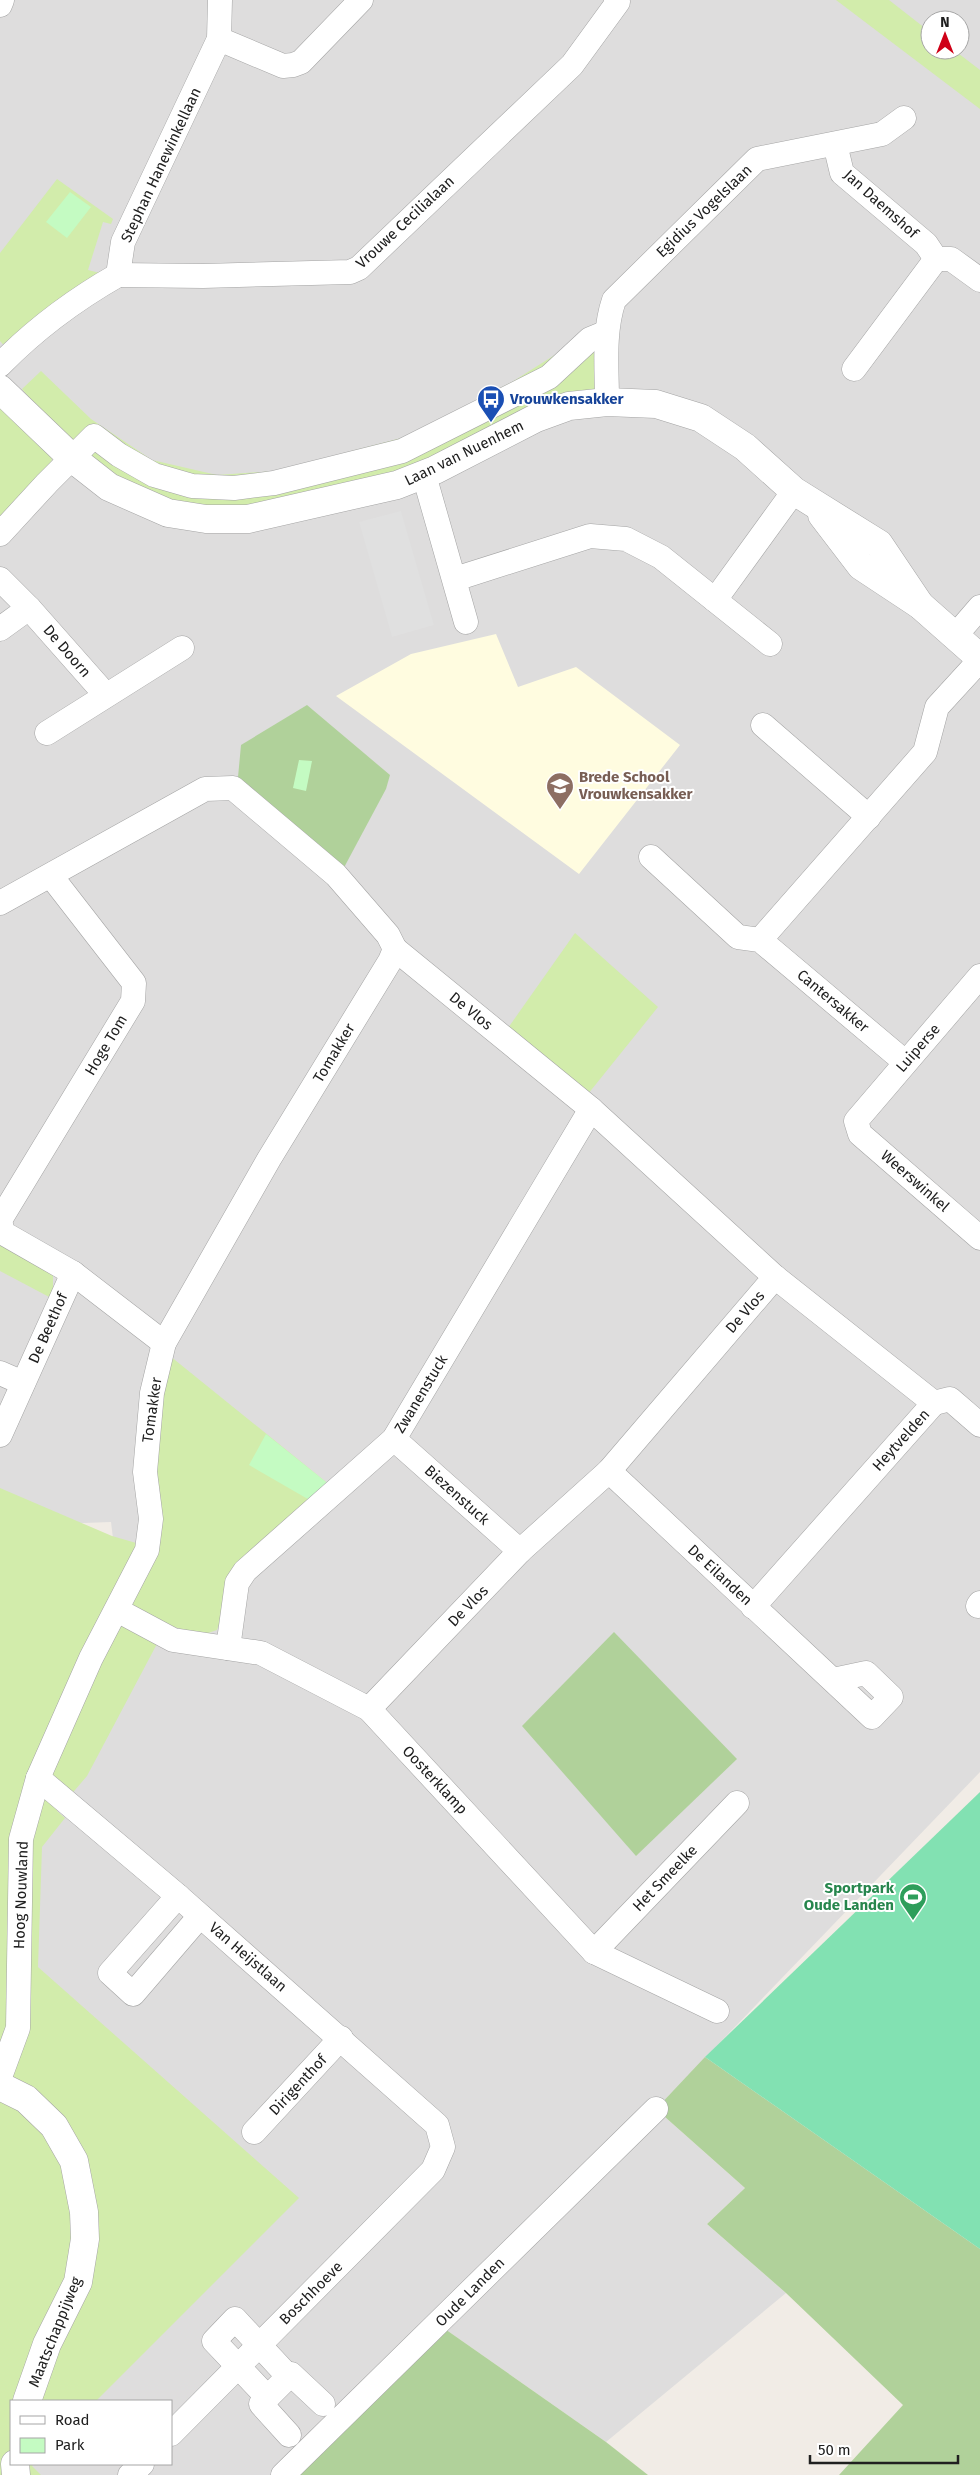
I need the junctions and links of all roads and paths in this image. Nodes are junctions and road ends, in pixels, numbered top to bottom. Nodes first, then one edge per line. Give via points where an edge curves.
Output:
1 (2, 0) edge
2 (220, 0) edge
3 (360, 0) edge
4 (617, 1) edge
5 (0, 5) edge
6 (219, 39) junction
7 (904, 118) dead end
8 (835, 144) junction
9 (936, 259) junction
10 (118, 275) junction
11 (980, 280) edge
12 (607, 332) junction
13 (0, 365) edge
14 (854, 369) dead end
15 (0, 389) edge
16 (607, 402) junction
17 (72, 458) junction
18 (424, 475) junction
19 (803, 496) junction
20 (0, 534) edge
21 (0, 579) edge
22 (455, 580) junction
23 (715, 600) junction
24 (980, 606) edge
25 (29, 608) junction
26 (466, 622) dead end
27 (0, 630) edge
28 (955, 636) junction
29 (770, 644) dead end
30 (182, 648) dead end
31 (980, 659) edge
32 (105, 694) junction
33 (763, 725) dead end
34 (46, 733) dead end
35 (869, 817) junction
36 (651, 856) dead end
37 (51, 876) junction
38 (0, 903) edge
39 (760, 940) junction
40 (395, 949) junction
41 (977, 986) edge
42 (905, 1062) junction
43 (591, 1109) junction
44 (856, 1121) joint
45 (0, 1221) edge
46 (980, 1238) edge
47 (73, 1273) junction
48 (775, 1277) junction
49 (164, 1343) junction
50 (0, 1374) edge
51 (23, 1383) junction
52 (934, 1403) junction
53 (980, 1425) edge
54 (0, 1434) edge
55 (394, 1439) junction
56 (609, 1470) junction
57 (520, 1551) junction
58 (754, 1607) junction
59 (117, 1610) junction
60 (228, 1648) junction
61 (833, 1680) dead end
62 (369, 1709) junction
63 (38, 1778) junction
64 (737, 1803) dead end
65 (178, 1896) junction
66 (200, 1916) junction
67 (594, 1952) junction
68 (717, 2011) dead end
69 (341, 2038) junction
70 (0, 2077) edge
71 (0, 2086) edge
72 (656, 2109) dead end
73 (254, 2132) dead end
74 (443, 2146) joint
75 (260, 2345) junction
76 (240, 2366) junction
77 (288, 2376) junction
78 (267, 2397) junction
79 (27, 2400) edge
80 (323, 2404) dead end
81 (172, 2433) edge
82 (289, 2435) dead end
83 (141, 2465) edge
84 (130, 2475) edge
85 (283, 2475) edge

1 - 5 street
2 - 6 street, Stephan Hanewinkellaan
3 - 6 street via 301,62 293,65 283,66
4 - 10 street, Vrouwe Cecilialaan via 572,65 359,268 350,272
6 - 10 street, Stephan Hanewinkellaan via 123,242
7 - 8 street, Egidius Vogelslaan via 882,134
8 - 9 street, Jan Daemshof via 842,173 926,244
8 - 12 street, Egidius Vogelslaan via 757,160 624,288 614,300
9 - 11 street via 951,259
9 - 14 street
10 - 13 street via 90,291
12 - 16 street, Egidius Vogelslaan
12 - 17 street, Laan van Nuenhem via 590,339 548,377 402,451 274,483 234,488 192,486 154,475 94,436
15 - 17 street, Laan van Nuenhem
16 - 18 street, Laan van Nuenhem via 569,406 536,418
16 - 19 street, Laan van Nuenhem via 656,404 701,418 745,447
17 - 18 street, Laan van Nuenhem via 110,487 139,501 168,513 206,519 257,517 397,485
17 - 20 street
18 - 22 street
19 - 23 street
19 - 28 street, Laan van Nuenhem via 879,544 920,605
21 - 25 street, De Doorn
22 - 23 street via 590,536 626,539 652,552
22 - 26 street
23 - 29 street
24 - 28 street
25 - 27 street
25 - 32 street, De Doorn
28 - 31 street, Laan van Nuenhem
30 - 32 street
31 - 35 street via 937,707 925,752
32 - 34 street
33 - 35 street
35 - 39 street
36 - 39 street, Cantersakker via 738,937
37 - 38 street
37 - 40 street via 205,789 233,788 336,875 388,935
37 - 45 street, Hoge Tom via 134,983 133,1001
39 - 42 street, Cantersakker
40 - 43 street, De Vlos
40 - 49 street, Tomakker
41 - 42 street, Luiperse
42 - 44 street, Luiperse
43 - 48 street, De Vlos
43 - 55 street, Zwanenstuck
44 - 46 street, Weerswinkel via 860,1134
45 - 47 street, Hoge Tom via 3,1233
47 - 49 street, Hoge Tom
47 - 51 street, De Beethof
48 - 52 street, Heytvelden
48 - 56 street, De Vlos
49 - 59 street, Tomakker via 152,1393 145,1472 152,1519 147,1550
50 - 51 street
51 - 54 street, De Beethof
52 - 53 street via 950,1399
52 - 58 street, Heytvelden
55 - 57 street, Biezenstuck
55 - 60 street, Zwanenstuck via 245,1571 237,1583
56 - 57 street, De Vlos
56 - 58 street, De Eilanden
57 - 62 street, De Vlos
58 - 61 street, De Eilanden
59 - 60 street, Oosterklamp via 173,1640
59 - 63 street, Hoog Nouwland via 91,1658
60 - 62 street, Oosterklamp via 261,1653
62 - 67 street, Oosterklamp
63 - 65 street, Van Heijstlaan
63 - 70 street, Hoog Nouwland via 21,1839 18,2028
64 - 67 street, Het Smeelke
65 - 66 street, Van Heijstlaan
65 - 66 street via 110,1973 133,1994
66 - 69 street, Van Heijstlaan
67 - 68 street, Oosterklamp
69 - 73 street, Dirigenthof
69 - 74 street, Van Heijstlaan via 438,2125
71 - 79 street, Maatschappijweg via 26,2099 54,2126 74,2161 84,2212 85,2239 78,2282 47,2344
72 - 85 street, Oude Landen
74 - 75 street, Boschhoeve via 433,2170
75 - 76 street, Boschhoeve
75 - 76 street via 235,2320 214,2340
75 - 77 street
76 - 78 street
76 - 81 street, Boschhoeve
77 - 78 street
77 - 80 street via 291,2374
78 - 82 street via 260,2404
83 - 84 street

